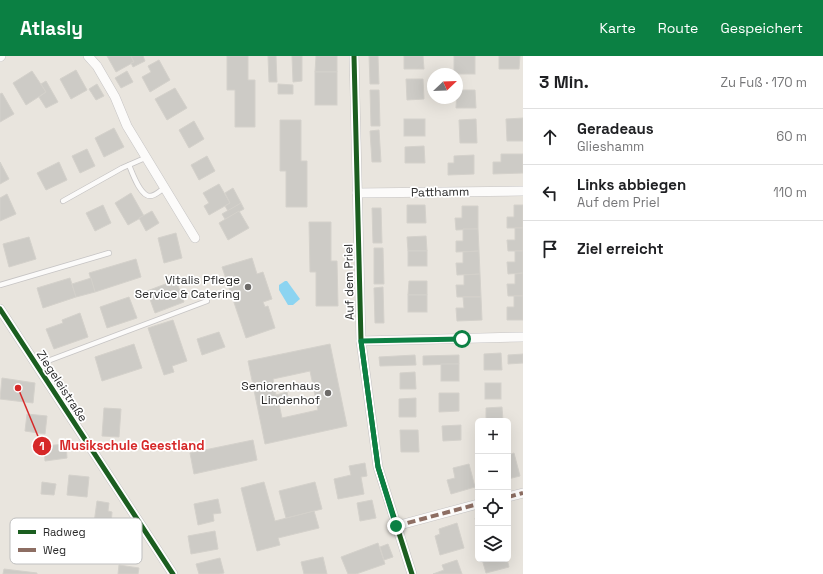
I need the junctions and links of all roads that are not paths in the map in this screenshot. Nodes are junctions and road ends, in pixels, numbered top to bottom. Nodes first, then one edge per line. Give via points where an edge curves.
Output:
1 (88, 56) edge
2 (354, 56) edge
3 (145, 158) junction
4 (129, 165) junction
5 (164, 188) junction
6 (523, 191) edge
7 (357, 193) junction
8 (62, 201) dead end
9 (195, 238) dead end
10 (109, 253) dead end
11 (0, 285) edge
12 (207, 301) dead end
13 (0, 308) edge
14 (523, 337) edge
15 (361, 341) junction
16 (37, 365) junction
17 (523, 493) edge
18 (511, 496) edge
19 (475, 505) edge
20 (137, 518) edge
21 (142, 526) edge
22 (396, 526) junction
23 (173, 574) edge
24 (412, 574) edge

1 - 3 street via 97,66 115,97 127,126
2 - 7 street, Auf dem Priel
3 - 4 lane
3 - 5 street
4 - 5 lane via 146,195 150,196
4 - 8 lane
5 - 9 street
6 - 7 street, Patthamm
7 - 15 street, Auf dem Priel
10 - 11 lane
12 - 16 lane
13 - 16 street, Ziegeleistraße
14 - 15 street
15 - 22 street, Auf dem Priel via 378,467
16 - 20 street, Ziegeleistraße
17 - 18 street
19 - 22 street
21 - 23 street, Ziegeleistraße
22 - 24 street, Auf dem Priel

